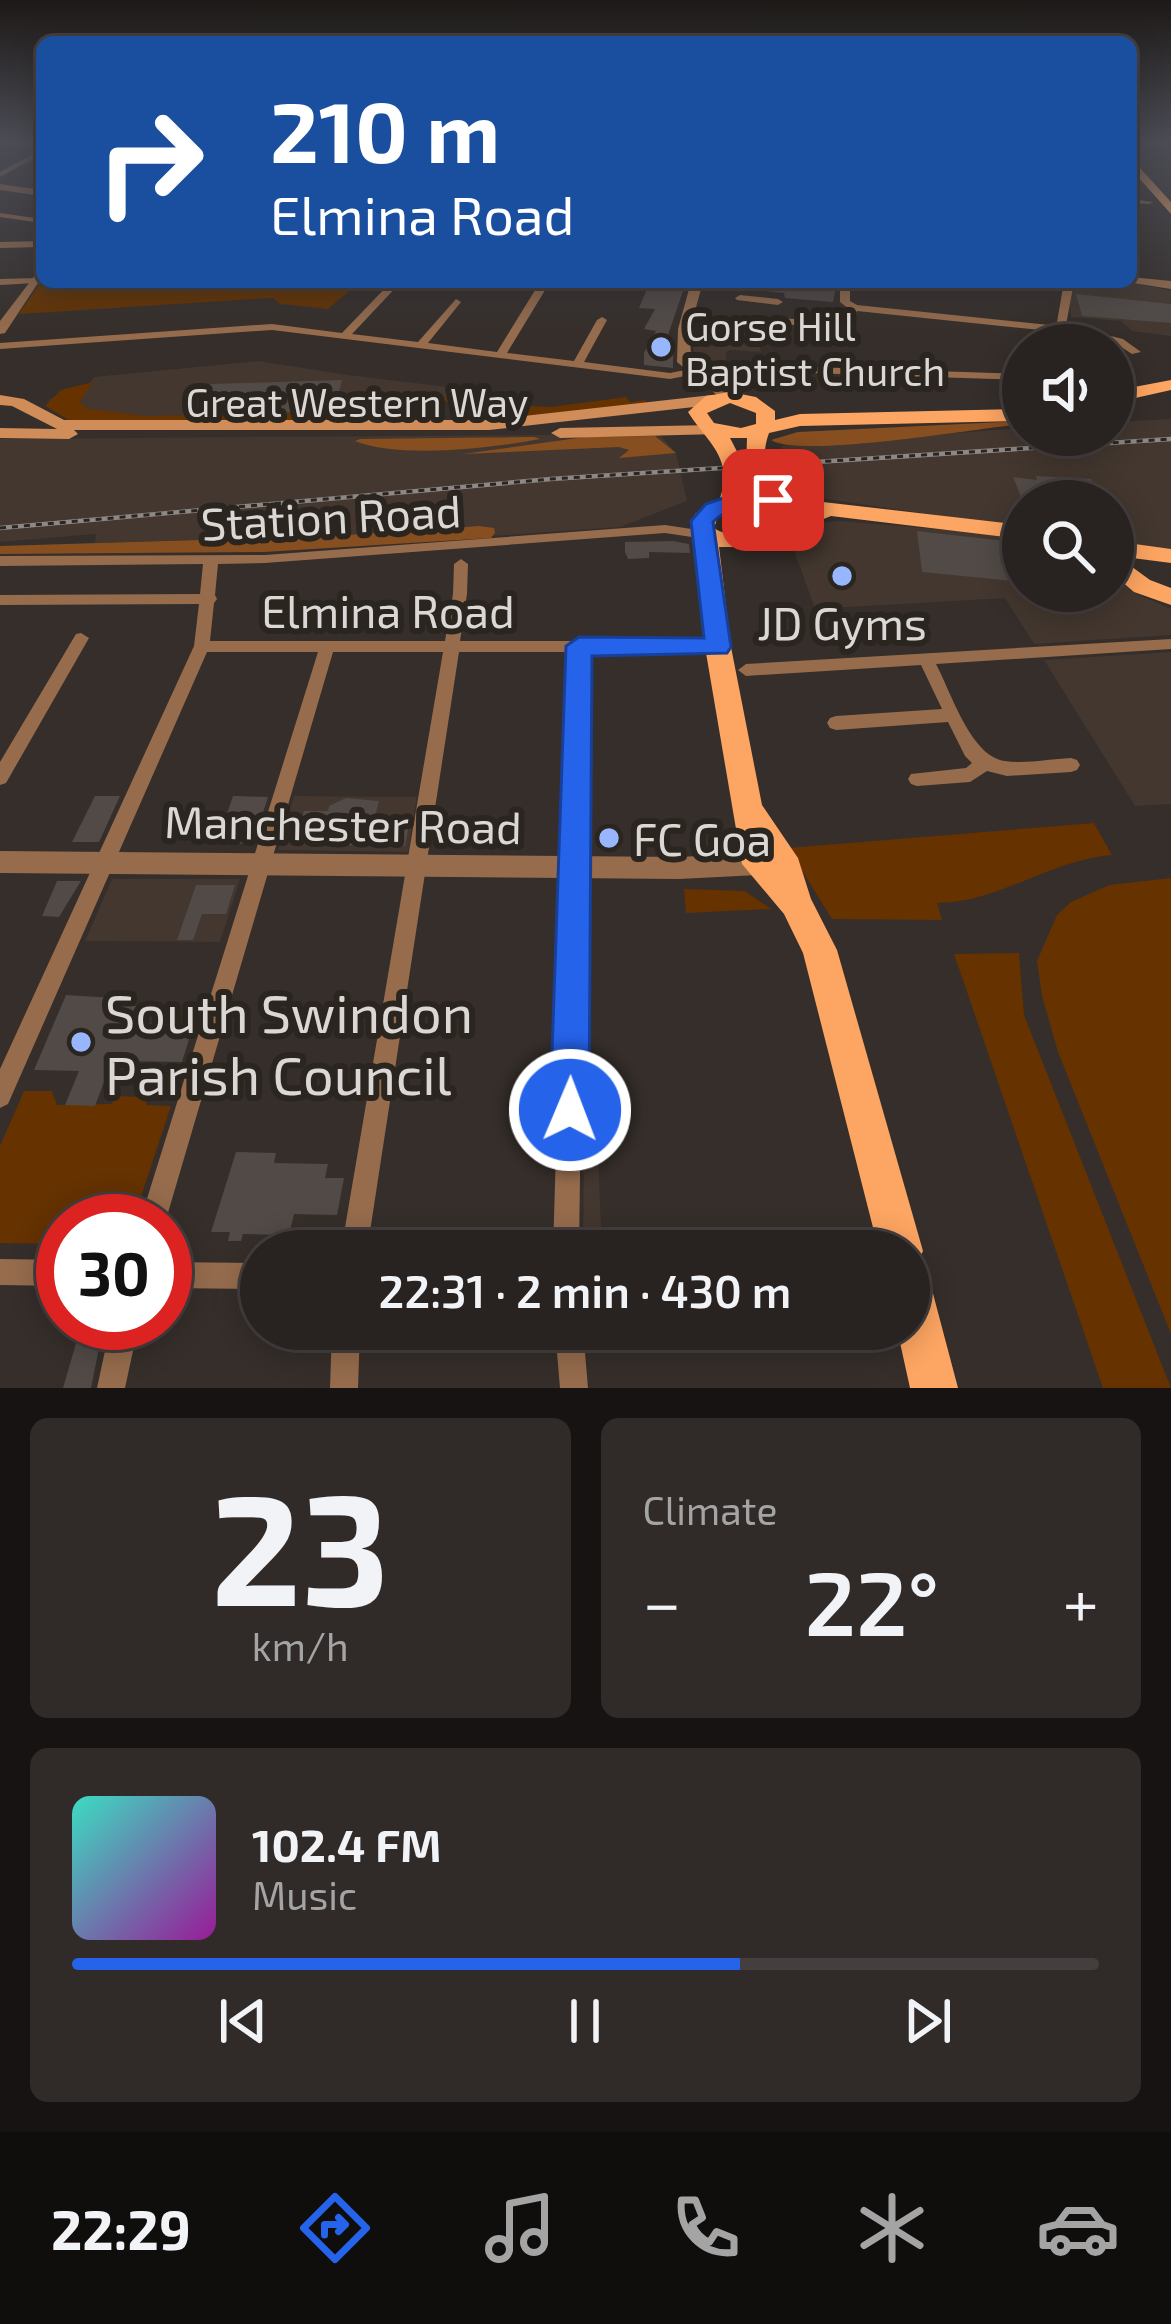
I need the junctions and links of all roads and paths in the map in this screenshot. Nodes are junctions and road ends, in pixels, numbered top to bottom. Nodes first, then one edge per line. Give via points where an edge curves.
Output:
1 (0, 215) edge
2 (36, 220) edge
3 (36, 244) edge
4 (0, 245) edge
5 (36, 275) edge
6 (36, 278) edge
7 (0, 282) edge
8 (390, 288) edge
9 (541, 288) edge
10 (695, 288) edge
11 (742, 288) edge
12 (846, 288) edge
13 (1068, 288) edge
14 (456, 302) dead end
15 (778, 302) dead end
16 (851, 306) junction
17 (602, 320) dead end
18 (777, 320) dead end
19 (1038, 324) edge
20 (1059, 324) edge
21 (0, 330) edge
22 (345, 335) junction
23 (421, 345) junction
24 (0, 346) edge
25 (501, 354) junction
26 (578, 364) junction
27 (692, 372) junction
28 (1002, 375) edge
29 (1171, 385) edge
30 (1134, 393) edge
31 (1171, 397) edge
32 (720, 399) junction
33 (0, 400) edge
34 (1002, 400) edge
35 (752, 401) junction
36 (1134, 404) edge
37 (32, 410) junction
38 (1002, 415) edge
39 (764, 427) junction
40 (714, 431) junction
41 (0, 432) edge
42 (721, 505) junction
43 (782, 509) junction
44 (665, 529) junction
45 (1002, 530) edge
46 (706, 536) junction
47 (756, 540) junction
48 (461, 555) junction
49 (1171, 556) edge
50 (212, 560) junction
51 (0, 561) edge
52 (1134, 561) edge
53 (709, 566) junction
54 (1134, 573) edge
55 (1170, 597) edge
56 (210, 599) junction
57 (0, 600) edge
58 (81, 638) dead end
59 (1171, 644) edge
60 (202, 646) junction
61 (452, 646) junction
62 (579, 646) junction
63 (327, 647) junction
64 (718, 647) junction
65 (926, 659) junction
66 (746, 670) dead end
67 (953, 715) junction
68 (836, 724) dead end
69 (984, 763) junction
70 (1071, 765) dead end
71 (1035, 767) junction
72 (0, 778) edge
73 (917, 779) dead end
74 (1045, 786) dead end
75 (748, 807) junction
76 (0, 862) edge
77 (105, 863) junction
78 (758, 864) junction
79 (261, 865) junction
80 (418, 866) junction
81 (574, 867) junction
82 (796, 903) junction
83 (0, 1096) edge
84 (161, 1194) edge
85 (357, 1230) edge
86 (566, 1230) edge
87 (896, 1230) edge
88 (0, 1272) edge
89 (36, 1273) edge
90 (192, 1275) edge
91 (240, 1276) edge
92 (119, 1350) edge
93 (345, 1350) edge
94 (570, 1350) edge
95 (925, 1350) edge
96 (111, 1388) edge
97 (344, 1388) edge
98 (574, 1388) edge
99 (934, 1388) edge

1 - 2 street
3 - 4 street
5 - 7 street
6 - 21 street
8 - 22 street
9 - 25 street
10 - 27 street via 684,329 684,362
11 - 15 street via 739,298
12 - 16 street
13 - 20 street
14 - 23 street
16 - 18 street via 845,326
16 - 19 street
17 - 26 street
22 - 23 street
22 - 24 street via 272,327
23 - 25 street
25 - 26 street
26 - 27 street
27 - 28 street
27 - 32 street
29 - 30 main road
31 - 36 main road
32 - 35 main road
32 - 37 main road, Great Western Way via 466,426 78,426
32 - 40 main road via 698,408
33 - 37 main road, Great Western Way via 22,400
34 - 35 main road
35 - 39 main road via 766,411
37 - 41 main road
38 - 39 main road
39 - 40 main road
39 - 43 main road via 754,463
40 - 41 main road, Great Western Way
40 - 42 main road via 735,465 736,486
42 - 43 main road via 756,497
42 - 44 street, Station Road
42 - 46 main road via 702,521
43 - 45 main road
43 - 47 main road
44 - 46 street, Station Road
44 - 48 street, Station Road
46 - 47 main road
46 - 53 main road
47 - 53 main road
48 - 50 street, Station Road via 440,548
48 - 61 street
49 - 52 main road
50 - 51 street, Station Road
50 - 56 street
53 - 64 main road
54 - 55 main road via 1142,586
56 - 57 street
56 - 60 street
58 - 72 street
59 - 65 street
60 - 63 street, Elmina Road
60 - 77 street
61 - 62 street, Elmina Road
61 - 63 street, Elmina Road
61 - 80 street
62 - 64 street, Elmina Road
62 - 81 street
63 - 79 street
64 - 75 main road
65 - 66 street
65 - 67 street
67 - 68 street
67 - 69 street
69 - 71 street
69 - 73 street via 955,786
70 - 71 street
71 - 74 street
75 - 78 main road
75 - 82 main road via 787,868
76 - 77 street, Manchester Road
77 - 79 street, Manchester Road
77 - 83 street
78 - 81 street, Manchester Road
78 - 82 main road
79 - 80 street, Manchester Road
79 - 84 street
80 - 81 street, Manchester Road
80 - 85 street
81 - 86 street
82 - 87 main road via 833,987
88 - 89 street
90 - 91 street
92 - 96 street
93 - 97 street
94 - 98 street
95 - 99 main road

